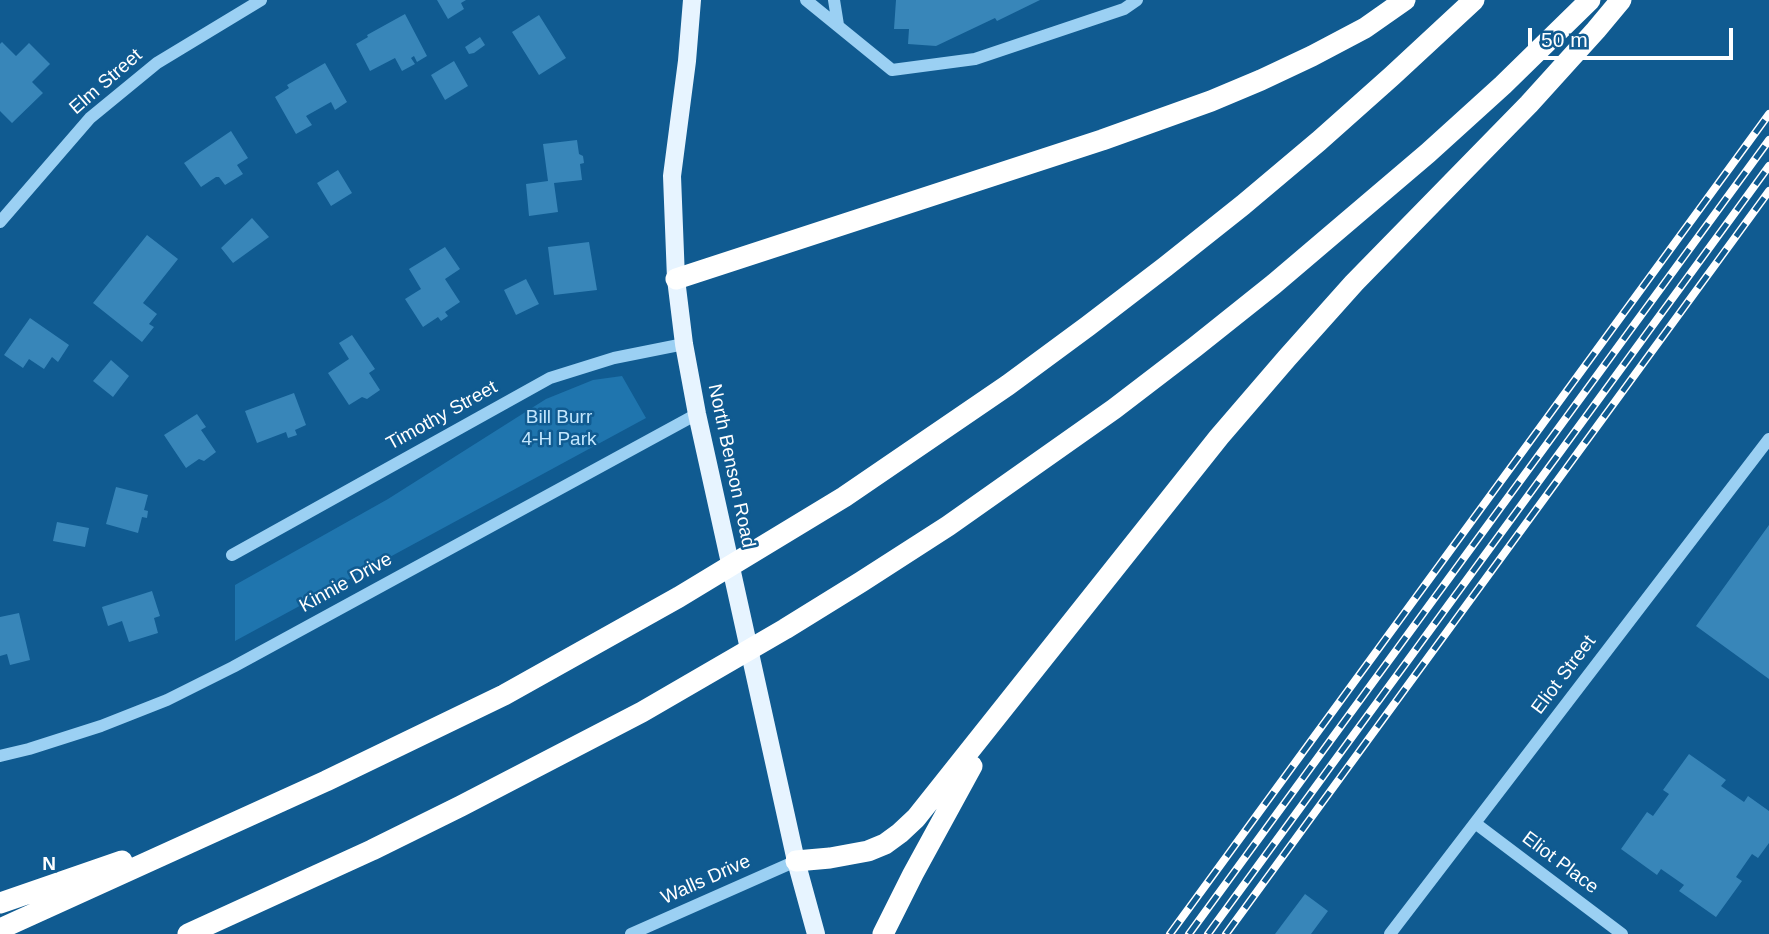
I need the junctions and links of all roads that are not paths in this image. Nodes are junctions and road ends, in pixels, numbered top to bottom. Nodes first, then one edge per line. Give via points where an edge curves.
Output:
1 (261, 0) edge
2 (692, 0) edge
3 (806, 0) edge
4 (834, 0) edge
5 (1137, 0) edge
6 (1405, 0) edge
7 (1474, 0) edge
8 (1590, 0) edge
9 (1621, 0) edge
10 (838, 25) junction
11 (3, 212) edge
12 (676, 279) junction
13 (684, 344) junction
14 (697, 414) junction
15 (1769, 439) edge
16 (232, 555) dead end
17 (1032, 672) junction
18 (0, 756) edge
19 (236, 822) junction
20 (1475, 823) junction
21 (796, 861) junction
22 (279, 892) junction
23 (0, 903) edge
24 (0, 929) edge
25 (188, 934) edge
26 (202, 934) edge
27 (631, 934) edge
28 (816, 934) edge
29 (883, 934) edge
30 (1390, 934) edge
31 (1622, 934) edge

1 - 11 street, Elm Street via 157,63 90,118
2 - 12 main road, North Benson Road via 672,176
3 - 10 street
4 - 10 street
5 - 10 street via 1124,9 975,59 892,70
6 - 12 highway via 1312,56 1211,101
7 - 19 highway via 1233,212 1099,318 927,442 766,545 504,695
8 - 22 highway via 1428,153 1284,275 1114,409 948,526 785,629 631,718 372,850
9 - 17 highway via 1529,104 1287,358
12 - 13 main road, North Benson Road
13 - 14 main road, North Benson Road
13 - 16 street, Timothy Street via 614,358 550,379
14 - 18 street, Kinnie Drive via 167,700 89,730
14 - 21 main road, North Benson Road
15 - 20 street, Eliot Street
17 - 21 highway via 931,801 900,833 868,851
17 - 29 highway via 970,768
19 - 23 highway
19 - 24 highway
20 - 30 street, Eliot Street
20 - 31 street, Eliot Place
21 - 27 street, Walls Drive
21 - 28 main road, North Benson Road
22 - 25 highway
22 - 26 highway

